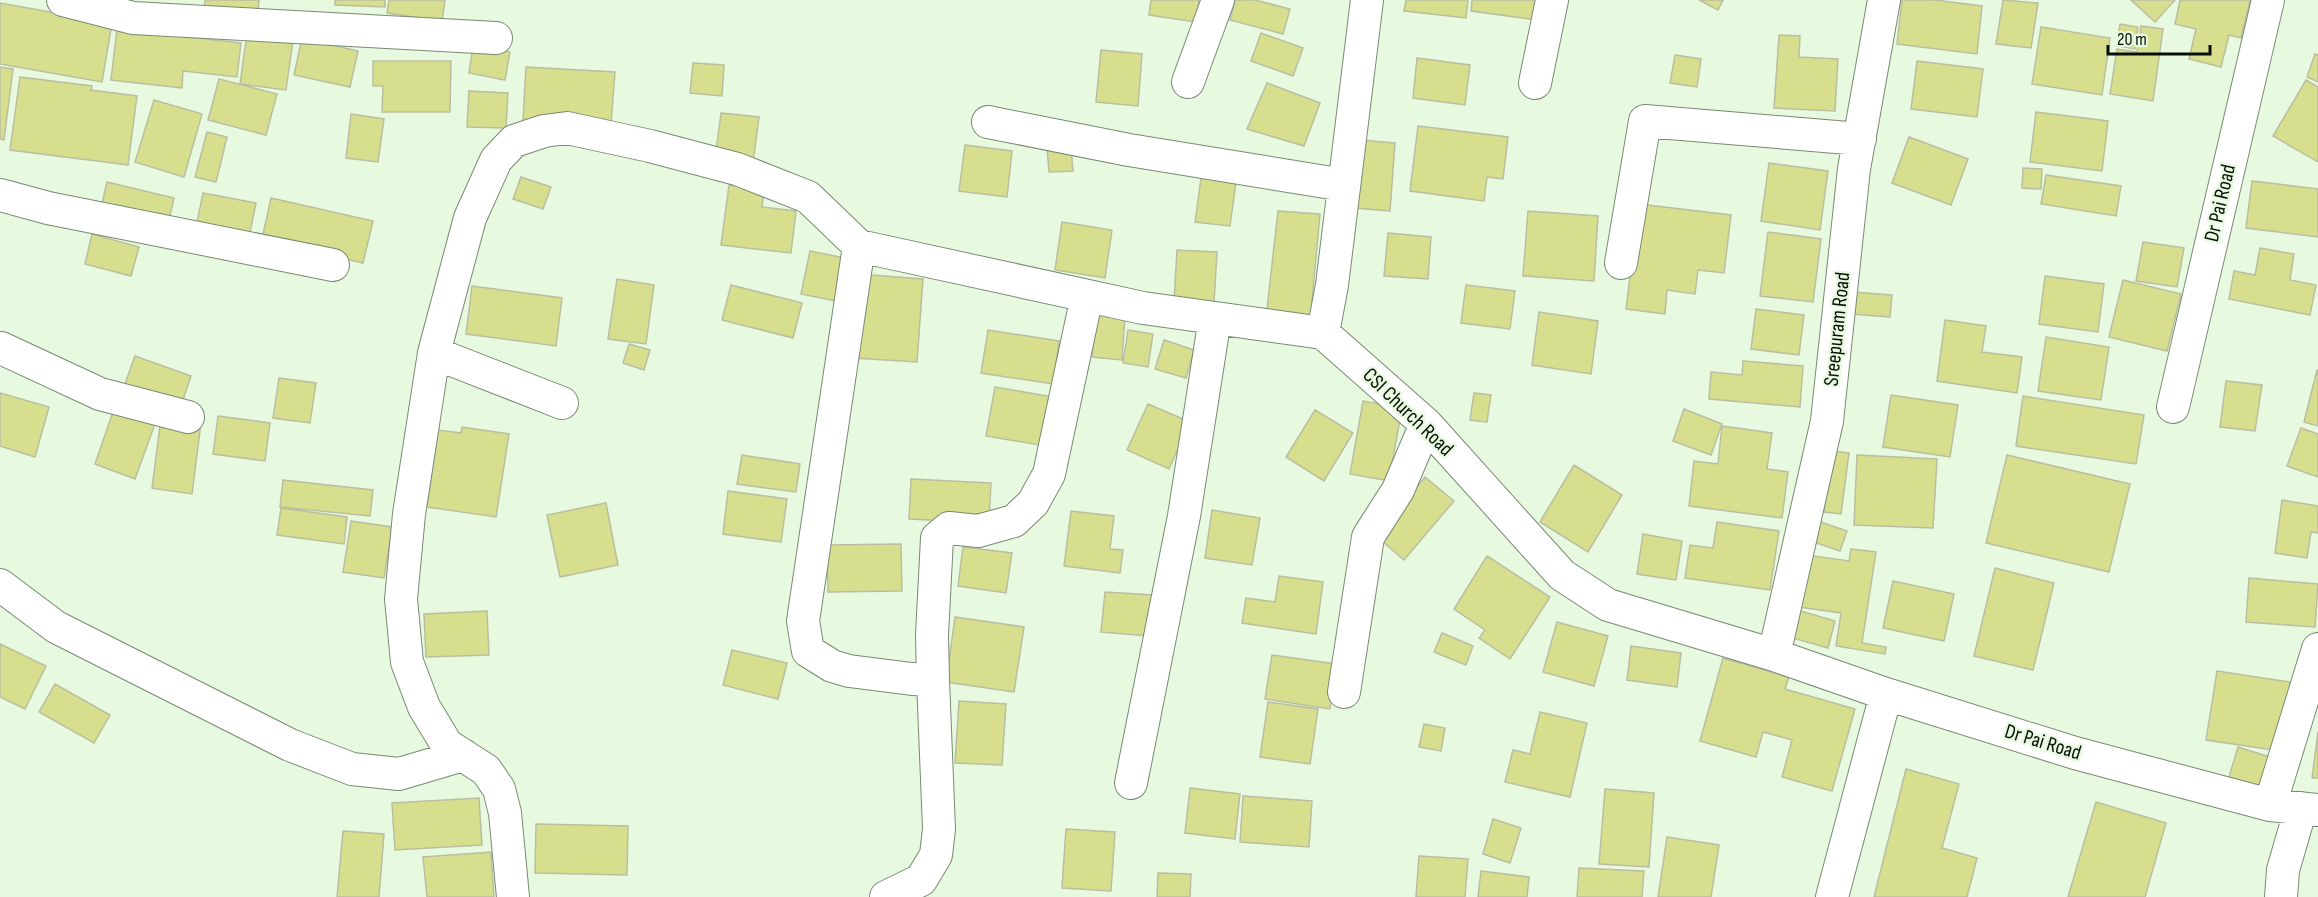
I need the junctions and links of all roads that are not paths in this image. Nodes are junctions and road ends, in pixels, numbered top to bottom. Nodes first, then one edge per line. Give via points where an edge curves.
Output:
1 (63, 0) edge
2 (1218, 0) edge
3 (1367, 0) edge
4 (1552, 0) edge
5 (1884, 0) edge
6 (2268, 0) edge
7 (496, 38) dead end
8 (1188, 82) dead end
9 (1535, 83) dead end
10 (988, 122) dead end
11 (1860, 139) junction
12 (1344, 185) junction
13 (0, 195) edge
14 (859, 246) junction
15 (1622, 262) dead end
16 (333, 265) dead end
17 (1087, 296) junction
18 (1215, 318) junction
19 (1323, 333) junction
20 (0, 349) edge
21 (434, 353) junction
22 (562, 403) dead end
23 (2173, 407) dead end
24 (188, 417) dead end
25 (1426, 424) junction
26 (0, 585) edge
27 (2318, 649) edge
28 (1774, 655) junction
29 (933, 680) junction
30 (1344, 692) dead end
31 (1886, 694) junction
32 (464, 755) junction
33 (1131, 783) dead end
34 (2270, 805) junction
35 (2309, 809) edge
36 (513, 897) edge
37 (886, 897) edge
38 (1832, 897) edge
39 (2281, 897) edge

1 - 7 street via 133,18
2 - 8 street
3 - 12 street
4 - 9 street
5 - 11 street, Sreepuram Road
6 - 23 street, Dr Pai Road
10 - 12 street via 1129,150
11 - 15 street via 1645,121
11 - 28 street, Sreepuram Road via 1827,421
12 - 19 street
13 - 16 street
14 - 17 street
14 - 21 street via 808,197 776,183 639,144 567,128 544,131 514,141 496,160 470,219
14 - 29 street via 802,621 808,651 832,666
17 - 18 street
17 - 29 street via 1049,474 1033,503 1014,521 978,531 949,528 937,538
18 - 19 street
18 - 33 street via 1184,516
19 - 25 street, CSI Church Road
20 - 24 street via 100,394
21 - 22 street
21 - 32 street via 409,514 401,599 407,662 424,707 447,744
25 - 28 street, CSI Church Road via 1562,575 1608,605
25 - 30 street via 1398,489 1368,537
26 - 32 street via 56,627 290,745 352,769 399,774
27 - 34 street
28 - 31 street, Dr Pai Road
29 - 37 street via 939,829 936,855 921,880
31 - 34 street, Dr Pai Road via 2075,753
31 - 38 street
32 - 36 street via 486,770 499,789
34 - 35 street, Dr Pai Road
35 - 39 street via 2283,870

